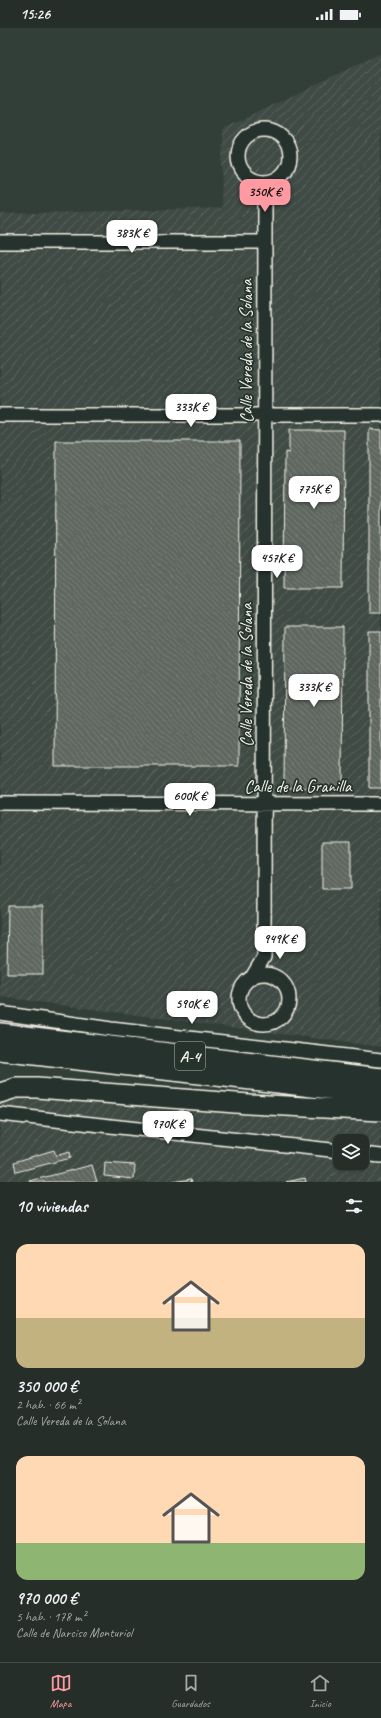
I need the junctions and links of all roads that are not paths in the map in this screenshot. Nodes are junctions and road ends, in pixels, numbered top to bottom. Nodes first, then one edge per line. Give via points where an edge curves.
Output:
1 (277, 179) junction
2 (253, 180) junction
3 (265, 200) junction
4 (0, 242) edge
5 (264, 242) junction
6 (0, 415) edge
7 (264, 415) junction
8 (381, 415) edge
9 (0, 803) edge
10 (264, 803) junction
11 (381, 804) edge
12 (264, 957) junction
13 (252, 976) junction
14 (276, 976) junction
15 (0, 1013) edge
16 (0, 1033) edge
17 (0, 1051) edge
18 (381, 1060) edge
19 (381, 1078) edge
20 (0, 1093) edge
21 (381, 1095) edge
22 (381, 1111) edge
23 (0, 1114) edge
24 (333, 1150) edge
25 (369, 1155) edge
26 (381, 1156) edge

1 - 2 street via 269,182
1 - 2 street via 284,174 288,166 290,149 280,135 264,130 248,136 239,151 241,168
1 - 3 street, Calle Vereda de la Solana
2 - 3 street
3 - 5 street, Calle Vereda de la Solana
4 - 5 street
5 - 7 street, Calle Vereda de la Solana
6 - 7 street
7 - 8 street
7 - 10 street, Calle Vereda de la Solana
9 - 10 street, Calle de la Granilla
10 - 11 street, Calle de la Granilla
10 - 12 street, Calle Vereda de la Solana
12 - 13 street
12 - 14 street
13 - 14 street via 264,973
13 - 14 street via 241,988 239,1003 252,1021 266,1024 279,1019 289,1001 286,987
15 - 18 street via 111,1029
16 - 19 highway, A-4
17 - 21 highway, A-4
20 - 22 highway via 16,1088 37,1088
23 - 24 street
25 - 26 street

